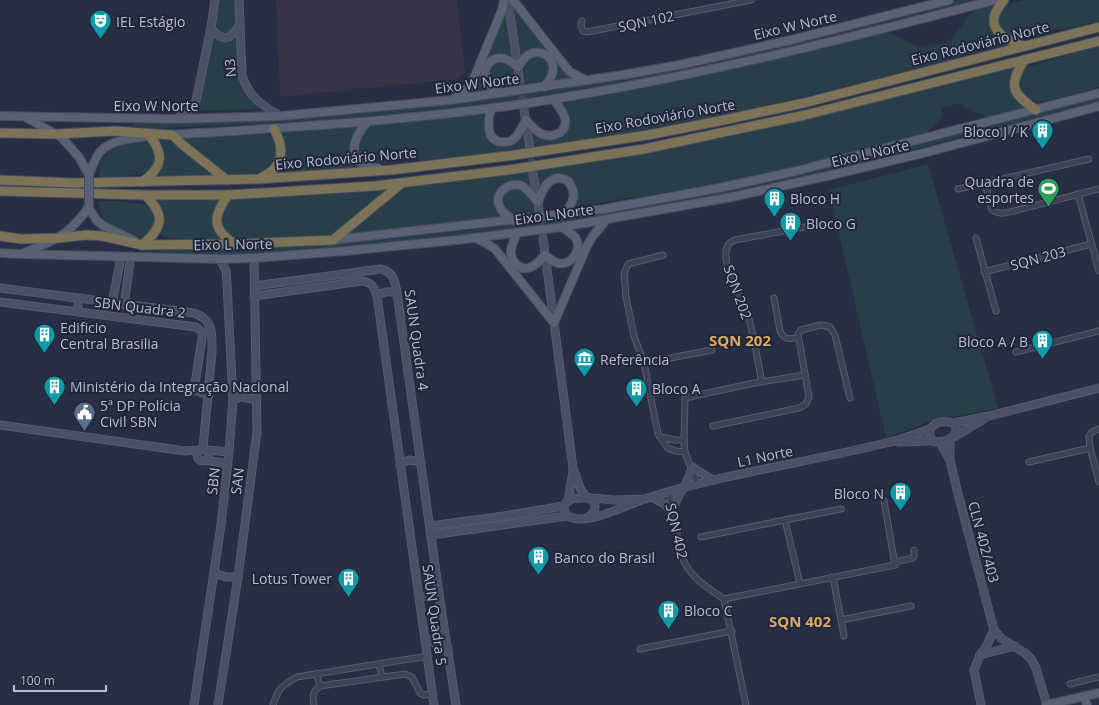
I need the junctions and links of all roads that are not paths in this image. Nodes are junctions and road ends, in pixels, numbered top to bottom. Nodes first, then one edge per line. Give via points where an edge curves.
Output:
1 (215, 0) edge
2 (239, 0) edge
3 (504, 0) edge
4 (508, 0) edge
5 (513, 0) edge
6 (712, 0) edge
7 (751, 0) edge
8 (949, 0) edge
9 (995, 0) edge
10 (1004, 0) edge
11 (714, 7) junction
12 (582, 21) dead end
13 (240, 24) junction
14 (1099, 27) edge
15 (211, 28) junction
16 (1099, 41) edge
17 (1024, 46) junction
18 (1024, 60) junction
19 (518, 67) junction
20 (586, 80) junction
21 (520, 82) tunnel mouth
22 (544, 87) junction
23 (500, 93) junction
24 (1099, 93) edge
25 (451, 100) junction
26 (553, 100) junction
27 (1099, 106) edge
28 (491, 108) junction
29 (524, 110) tunnel mouth
30 (1036, 110) junction
31 (1, 116) edge
32 (281, 116) junction
33 (25, 117) junction
34 (175, 119) junction
35 (526, 120) junction
36 (368, 121) junction
37 (274, 129) junction
38 (0, 133) edge
39 (57, 134) junction
40 (172, 134) junction
41 (150, 136) junction
42 (530, 148) tunnel mouth
43 (1089, 159) dead end
44 (391, 170) junction
45 (533, 173) tunnel mouth
46 (89, 174) junction
47 (258, 179) junction
48 (0, 180) edge
49 (228, 180) junction
50 (142, 182) junction
51 (402, 183) junction
52 (985, 183) junction
53 (958, 189) dead end
54 (1099, 189) edge
55 (0, 191) edge
56 (1078, 194) junction
57 (145, 195) junction
58 (228, 195) junction
59 (89, 205) junction
60 (539, 206) junction
61 (564, 214) junction
62 (606, 220) junction
63 (514, 221) junction
64 (816, 225) dead end
65 (562, 227) junction
66 (518, 232) junction
67 (0, 236) edge
68 (58, 238) junction
69 (474, 238) junction
70 (543, 238) tunnel mouth
71 (976, 238) dead end
72 (333, 240) junction
73 (235, 244) junction
74 (1091, 244) junction
75 (142, 245) junction
76 (0, 253) edge
77 (21, 254) junction
78 (545, 255) junction
79 (663, 255) dead end
80 (119, 256) junction
81 (131, 256) junction
82 (254, 258) junction
83 (220, 259) junction
84 (1099, 271) edge
85 (984, 272) junction
86 (254, 286) junction
87 (0, 288) edge
88 (9, 289) junction
89 (397, 293) junction
90 (68, 296) junction
91 (254, 296) junction
92 (377, 296) junction
93 (80, 298) junction
94 (774, 298) dead end
95 (112, 302) junction
96 (3, 303) edge
97 (124, 305) junction
98 (158, 309) junction
99 (66, 311) junction
100 (996, 311) dead end
101 (78, 312) junction
102 (151, 321) junction
103 (160, 322) junction
104 (554, 323) junction
105 (1099, 331) edge
106 (798, 338) junction
107 (712, 350) dead end
108 (1016, 352) dead end
109 (644, 363) junction
110 (805, 375) junction
111 (762, 382) junction
112 (1099, 388) edge
113 (209, 395) junction
114 (850, 398) dead end
115 (233, 400) junction
116 (257, 400) junction
117 (989, 416) junction
118 (954, 423) junction
119 (0, 425) edge
120 (713, 426) dead end
121 (930, 429) junction
122 (1099, 429) edge
123 (660, 437) junction
124 (952, 438) junction
125 (684, 440) junction
126 (932, 441) junction
127 (891, 442) junction
128 (940, 442) junction
129 (1090, 448) junction
130 (203, 449) junction
131 (185, 451) junction
132 (229, 452) junction
133 (686, 452) junction
134 (197, 458) junction
135 (205, 460) junction
136 (950, 460) junction
137 (421, 462) junction
138 (1029, 462) dead end
139 (228, 464) junction
140 (400, 464) junction
141 (692, 467) junction
142 (574, 468) junction
143 (1099, 479) edge
144 (713, 480) junction
145 (697, 484) junction
146 (683, 488) junction
147 (669, 492) junction
148 (588, 498) junction
149 (649, 498) junction
150 (884, 501) dead end
151 (566, 504) junction
152 (841, 509) dead end
153 (672, 511) junction
154 (567, 516) junction
155 (588, 517) junction
156 (785, 520) junction
157 (430, 526) junction
158 (431, 535) junction
159 (701, 537) dead end
160 (914, 550) dead end
161 (895, 562) junction
162 (214, 573) junction
163 (238, 577) junction
164 (833, 577) junction
165 (800, 584) junction
166 (439, 594) junction
167 (419, 597) junction
168 (724, 599) junction
169 (911, 606) dead end
170 (841, 620) junction
171 (994, 630) junction
172 (732, 631) junction
173 (844, 636) dead end
174 (424, 637) junction
175 (1015, 646) junction
176 (448, 649) junction
177 (640, 650) dead end
178 (980, 655) junction
179 (428, 656) junction
180 (379, 664) junction
181 (316, 673) junction
182 (382, 677) junction
183 (1099, 677) edge
184 (1070, 684) dead end
185 (320, 686) junction
186 (1099, 693) edge
187 (433, 694) junction
188 (1084, 696) junction
189 (194, 705) edge
190 (218, 705) edge
191 (273, 705) edge
192 (314, 705) edge
193 (434, 705) edge
194 (456, 705) edge
195 (744, 705) edge
196 (981, 705) edge
197 (1047, 705) edge
198 (1087, 705) edge

1 - 15 street, N3
2 - 13 street, N3
3 - 25 main road via 472,83
4 - 19 street
5 - 20 main road via 570,72
6 - 11 street
7 - 11 street, SQN 102
8 - 20 main road, Eixo W Norte via 792,40 679,65
9 - 26 main road, Eixo W Norte via 756,60
10 - 17 highway via 993,17 994,26 1004,38
11 - 12 street, SQN 102 via 587,32 583,31
13 - 15 street via 234,34 225,38 220,37
13 - 32 street, N3 via 242,75 245,86 260,104
14 - 17 highway, Eixo Rodoviário Norte
15 - 34 street, N3 via 196,101 188,111
16 - 18 highway, Eixo Rodoviário Norte
17 - 44 highway, Eixo Rodoviário Norte via 804,103 720,121 515,156
18 - 30 highway via 1015,78 1014,88 1022,101
18 - 51 highway, Eixo Rodoviário Norte via 805,115 698,138 508,170
19 - 21 street
19 - 22 main road via 530,55 547,55 553,68
19 - 23 main road via 501,58 488,63 485,73 488,84
20 - 22 main road, Eixo W Norte
22 - 23 main road, Eixo W Norte
23 - 25 main road, Eixo W Norte
24 - 30 main road, Eixo L Norte
25 - 32 main road, Eixo W Norte
26 - 28 main road, Eixo W Norte
26 - 35 main road via 565,118 561,132 551,136 542,135
27 - 62 main road, Eixo L Norte via 827,176 732,197
28 - 35 main road via 489,132 499,142 508,142 514,138
28 - 36 main road, Eixo W Norte
29 - 35 street
30 - 61 main road, Eixo L Norte via 719,188
31 - 33 main road, Eixo W Norte
32 - 34 main road, Eixo W Norte
33 - 34 main road, Eixo W Norte
33 - 39 main road
35 - 42 street
36 - 37 main road, Eixo W Norte
36 - 44 main road via 356,136 355,154 363,164
37 - 40 main road, Eixo W Norte
37 - 47 highway via 281,144 278,165 270,174
38 - 39 highway
39 - 40 highway via 115,131
39 - 46 main road via 70,146
40 - 41 main road, Eixo W Norte
40 - 49 highway
41 - 46 main road, Eixo W Norte via 108,145 96,157
41 - 50 highway via 158,149 159,162 152,175
43 - 52 street
44 - 47 highway, Eixo Rodoviário Norte
45 - 60 street
46 - 59 main road, bridge
47 - 49 highway, Eixo Rodoviário Norte
48 - 50 highway, Eixo Rodoviário Norte
49 - 50 highway, Eixo Rodoviário Norte
51 - 58 highway, Eixo Rodoviário Norte
51 - 72 highway
52 - 53 street
52 - 56 street via 992,210 1002,213
54 - 56 street
55 - 57 highway, Eixo Rodoviário Norte
56 - 74 street
57 - 58 highway, Eixo Rodoviário Norte
57 - 75 highway via 155,206 160,222 153,236
58 - 73 highway via 216,219 223,236
59 - 68 main road via 73,226
59 - 75 main road via 104,226
60 - 61 main road via 546,184 555,179 564,179 571,185 574,197
60 - 63 main road via 525,188 511,185 503,189 499,206
61 - 63 main road, Eixo L Norte
62 - 65 main road, Eixo L Norte
62 - 104 main road via 587,246
63 - 72 main road, Eixo L Norte
64 - 111 street, SQN 202 via 736,240 727,245 726,256 730,274 747,312
65 - 66 main road, Eixo L Norte
65 - 78 main road via 577,241 576,254 564,263 555,262
66 - 69 main road, Eixo L Norte
66 - 78 main road via 511,252 517,266 530,268
67 - 68 highway
68 - 75 highway via 102,236
68 - 77 main road
69 - 82 main road, Eixo L Norte
69 - 104 main road via 495,249
70 - 78 street
71 - 85 street
72 - 73 highway
73 - 75 highway
74 - 84 street
74 - 85 street, SQN 203
76 - 77 main road, Eixo L Norte
77 - 80 main road, Eixo L Norte
78 - 104 street
79 - 109 street via 631,262 624,274 634,336
80 - 81 main road, Eixo L Norte
80 - 95 street, SBN Quadra 2 via 120,263
81 - 83 main road, Eixo L Norte
81 - 97 street, SBN Quadra 2
82 - 83 main road, Eixo L Norte
82 - 86 street, SAN
83 - 115 street, SBN via 226,271
85 - 100 street
86 - 89 street, SAUN Quadra 4 via 381,269 394,278
86 - 91 street, SAN
87 - 88 street, SBN Quadra 2
88 - 90 street, SBN Quadra 2
88 - 96 street
89 - 92 street via 385,291
89 - 137 street, SAUN Quadra 4
90 - 93 street, SBN Quadra 2
90 - 99 street
91 - 92 street via 362,281 374,286
91 - 116 street, SAN
92 - 140 street
93 - 95 street, SBN Quadra 2
93 - 101 street
94 - 106 street via 782,336 789,339
95 - 97 street, SBN Quadra 2
96 - 99 street, SBN Quadra 2
97 - 98 street, SBN Quadra 2
98 - 102 street
98 - 103 street
98 - 113 street, SBN Quadra 2 via 194,313 206,319 210,325 212,352
99 - 101 street, SBN Quadra 2
101 - 102 street, SBN Quadra 2
102 - 103 street, SBN Quadra 2
103 - 113 street, SBN Quadra 2 via 193,326 202,332 194,390
104 - 142 street
105 - 108 street
106 - 110 street
106 - 114 street via 799,332 804,329 830,327 835,335
107 - 109 street
109 - 123 street
110 - 111 street
110 - 120 street via 809,396 804,406
111 - 125 street via 685,398
112 - 117 street
113 - 130 street, SBN Quadra 2
115 - 116 street via 242,397
115 - 132 street, SBN
116 - 163 street, SAN via 257,432
117 - 118 street
117 - 124 street
118 - 121 street via 941,422
118 - 124 street via 956,431
119 - 131 street
121 - 126 street
121 - 127 street, L1 Norte
122 - 129 street via 1089,436
123 - 125 street
123 - 133 street via 668,448
124 - 128 street
124 - 136 street, CLN 402/403
125 - 133 street
126 - 127 street, L1 Norte
126 - 128 street
127 - 144 street, L1 Norte
128 - 136 street, CLN 402/403
129 - 138 street
129 - 143 street
130 - 131 street
130 - 132 street
130 - 134 street via 197,453
130 - 135 street via 209,457
131 - 134 street
132 - 139 street, SBN
133 - 141 street
134 - 135 street
135 - 139 street
136 - 171 street, CLN 402/403
137 - 140 street via 410,460
137 - 157 street, SAUN Quadra 4
139 - 162 street, SBN
140 - 167 street, SAUN Quadra 5
141 - 144 street
141 - 145 street
141 - 146 street
142 - 148 street via 580,488
142 - 151 street
144 - 145 street, L1 Norte
145 - 146 street, L1 Norte
146 - 147 street, L1 Norte
146 - 153 street
147 - 149 street, L1 Norte
147 - 153 street, SQN 402
148 - 149 street, L1 Norte
148 - 151 street via 580,497
148 - 155 street via 595,506 593,513
149 - 153 street via 664,503
149 - 155 street, L1 Norte via 612,512
150 - 161 street
151 - 154 street
151 - 157 street
152 - 156 street, SQN 402
153 - 168 street, SQN 402 via 681,555 689,572
154 - 155 street via 572,519
154 - 158 street
156 - 159 street, SQN 402
156 - 165 street
157 - 158 street, SAUN Quadra 5
158 - 166 street, SAUN Quadra 5
160 - 161 street via 912,558
161 - 164 street via 895,565
162 - 163 street
162 - 189 street, SBN
163 - 190 street, SAN
164 - 165 street
164 - 170 street
165 - 168 street
166 - 167 street
166 - 176 street, SAUN Quadra 5
167 - 174 street, SAUN Quadra 5
168 - 172 street
169 - 170 street
170 - 173 street
171 - 175 street via 1002,639
171 - 178 street
172 - 177 street
172 - 195 street
174 - 176 street
174 - 179 street, SAUN Quadra 5
175 - 178 street
175 - 197 street via 1025,652 1034,664
176 - 194 street, SAUN Quadra 5
178 - 196 street via 974,670
179 - 180 street
179 - 187 street, SAUN Quadra 5
180 - 181 street
180 - 182 street
181 - 185 street
181 - 191 street via 297,677 284,684 277,692
182 - 185 street
182 - 187 street via 408,675 420,693
183 - 184 street
185 - 192 street via 314,690
186 - 188 main road
187 - 193 street, SAUN Quadra 5
188 - 197 main road
188 - 198 main road

